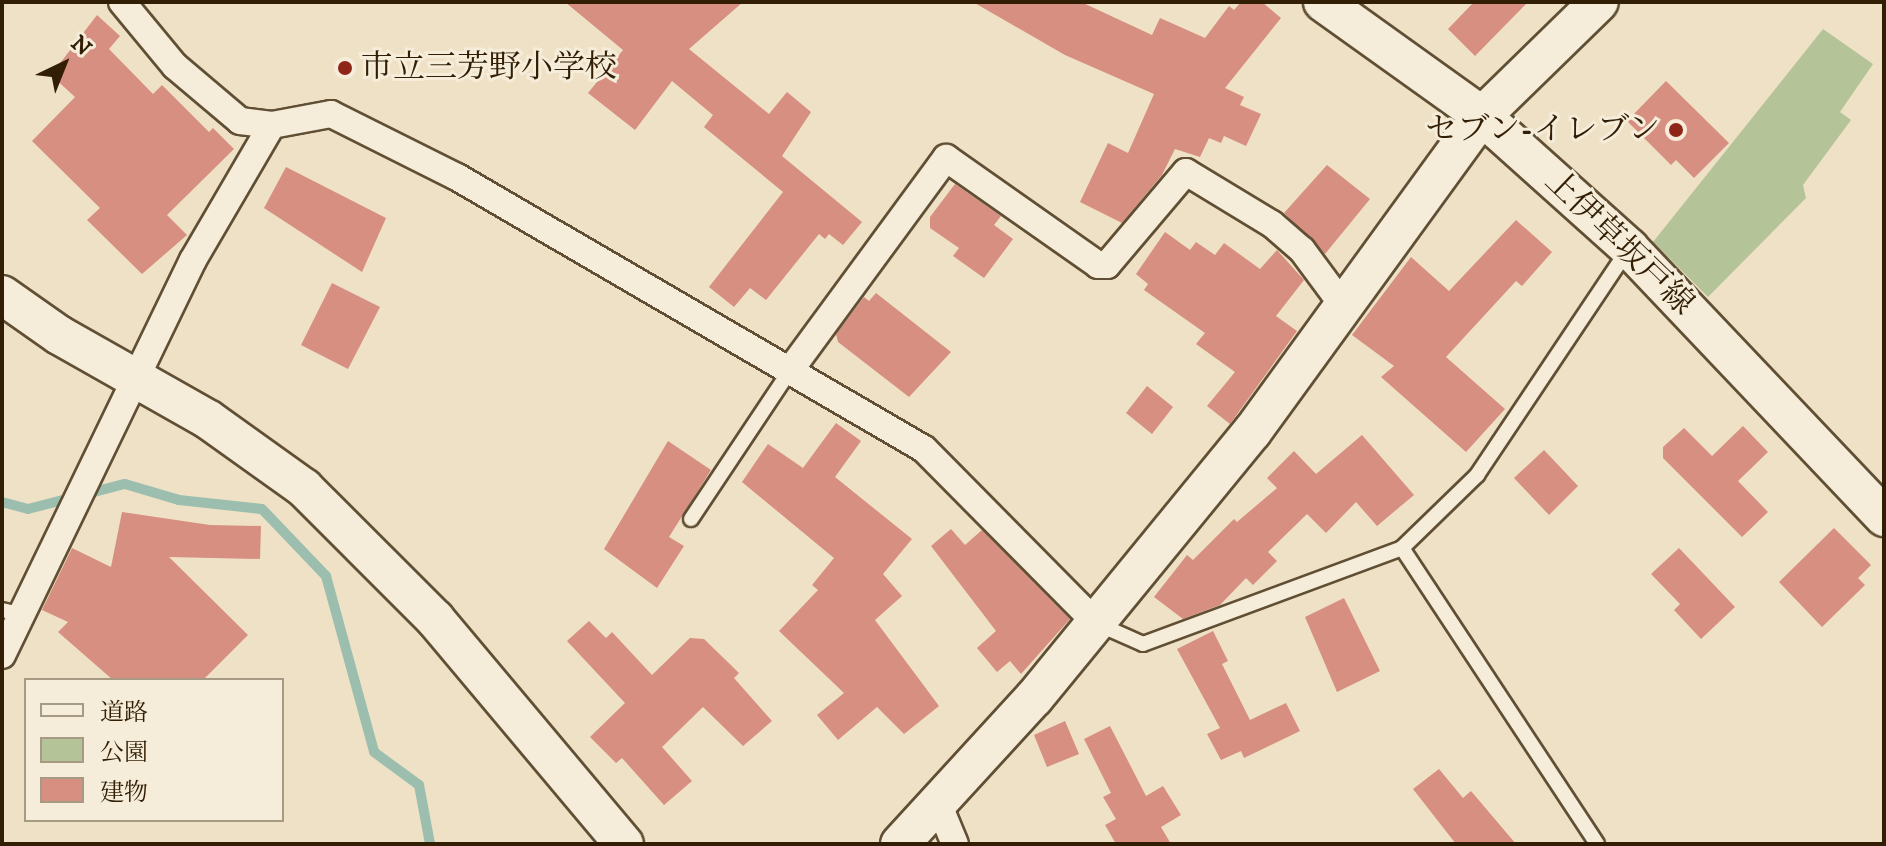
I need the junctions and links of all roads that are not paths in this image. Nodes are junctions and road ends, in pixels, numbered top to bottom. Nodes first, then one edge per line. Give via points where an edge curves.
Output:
1 (122, 2) edge
2 (1323, 2) edge
3 (1599, 2) edge
4 (1482, 116) junction
5 (272, 125) junction
6 (1629, 248) junction
7 (2, 295) edge
8 (1336, 296) dead end
9 (791, 369) junction
10 (137, 380) junction
11 (1880, 504) edge
12 (691, 519) dead end
13 (1402, 548) junction
14 (10, 612) edge
15 (1097, 624) junction
16 (2, 655) edge
17 (938, 803) junction
18 (624, 844) edge
19 (900, 844) edge
20 (955, 844) edge
21 (1597, 844) edge

1 - 5 street via 175,66 240,121
2 - 4 street, 上伊草坂戸線
3 - 4 street
4 - 6 street, 上伊草坂戸線
4 - 15 street via 1252,432
5 - 9 street via 331,114 352,120
5 - 10 street via 193,260
6 - 11 street, 上伊草坂戸線
6 - 13 lane via 1477,475
7 - 10 street
8 - 9 street via 1302,250 1272,224 1186,172 1107,265 1098,265 946,158
9 - 12 lane
9 - 15 street via 924,449
10 - 14 street
10 - 18 street via 262,456 342,523 511,705
13 - 15 lane via 1143,644
13 - 21 lane
14 - 16 street
15 - 17 street
17 - 19 street
17 - 20 street

